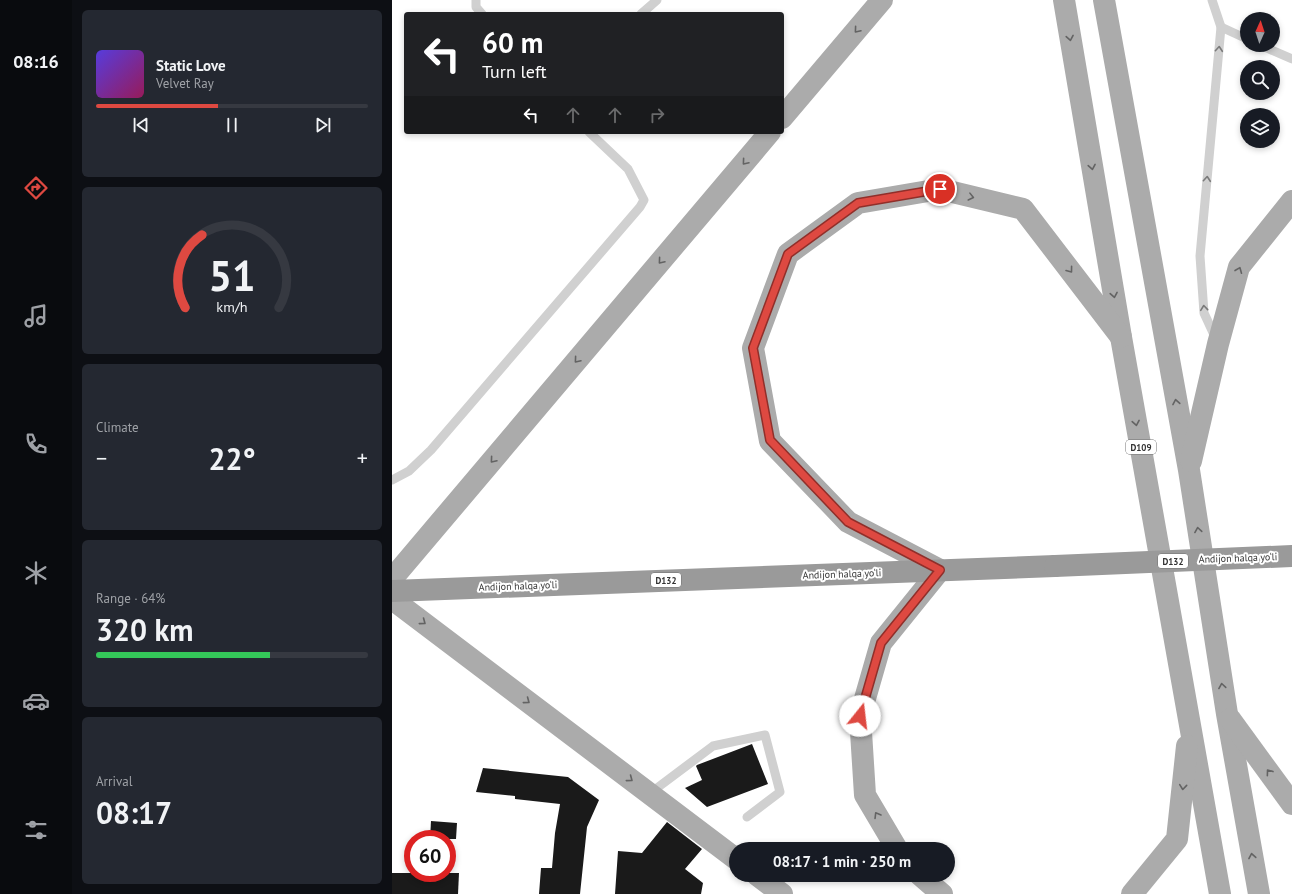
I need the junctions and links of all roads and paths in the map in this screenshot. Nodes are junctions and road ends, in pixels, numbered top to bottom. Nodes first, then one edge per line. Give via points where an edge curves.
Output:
1 (476, 0) edge
2 (657, 0) edge
3 (882, 0) edge
4 (1064, 0) edge
5 (1104, 0) edge
6 (1212, 0) edge
7 (480, 12) edge
8 (643, 12) edge
9 (1220, 27) junction
10 (1240, 36) edge
11 (1276, 52) edge
12 (1292, 59) edge
13 (784, 116) edge
14 (591, 134) edge
15 (768, 134) edge
16 (1292, 201) edge
17 (1121, 337) junction
18 (1218, 344) junction
19 (1189, 470) junction
20 (392, 480) edge
21 (1292, 556) edge
22 (940, 570) junction
23 (392, 579) edge
24 (392, 591) edge
25 (392, 598) edge
26 (1226, 714) junction
27 (1190, 721) junction
28 (649, 794) junction
29 (1292, 804) edge
30 (747, 817) dead end
31 (893, 842) edge
32 (729, 854) edge
33 (766, 882) edge
34 (928, 882) edge
35 (782, 894) edge
36 (942, 894) edge
37 (1132, 894) edge
38 (1220, 894) edge
39 (1259, 894) edge

1 - 7 lane via 476,7
2 - 8 lane
3 -> 13 main road
4 -> 17 main road, D109
19 -> 5 main road
6 - 9 lane
9 - 10 lane
18 -> 9 lane via 1204,313 1200,256
11 - 12 lane
14 - 20 lane via 628,169 644,200 640,207 431,450 409,471
15 -> 23 main road
18 -> 16 main road via 1239,267
22 -> 17 main road via 848,522 770,440 753,348 788,254 858,203 940,189 1023,209
17 -> 27 main road, D109
18 - 19 main road
26 -> 19 main road
21 - 22 highway, Andijon halqa yo‘li / D132, bridge
22 - 24 highway, Andijon halqa yo‘li / D132
31 -> 22 main road via 865,795 860,716 881,643
25 -> 28 main road
29 -> 26 main road
39 -> 26 main road
27 -> 37 main road via 1177,839
27 - 38 main road, D109
28 - 30 lane via 713,746 765,735 780,792
28 - 32 main road
33 - 35 main road
34 - 36 main road

